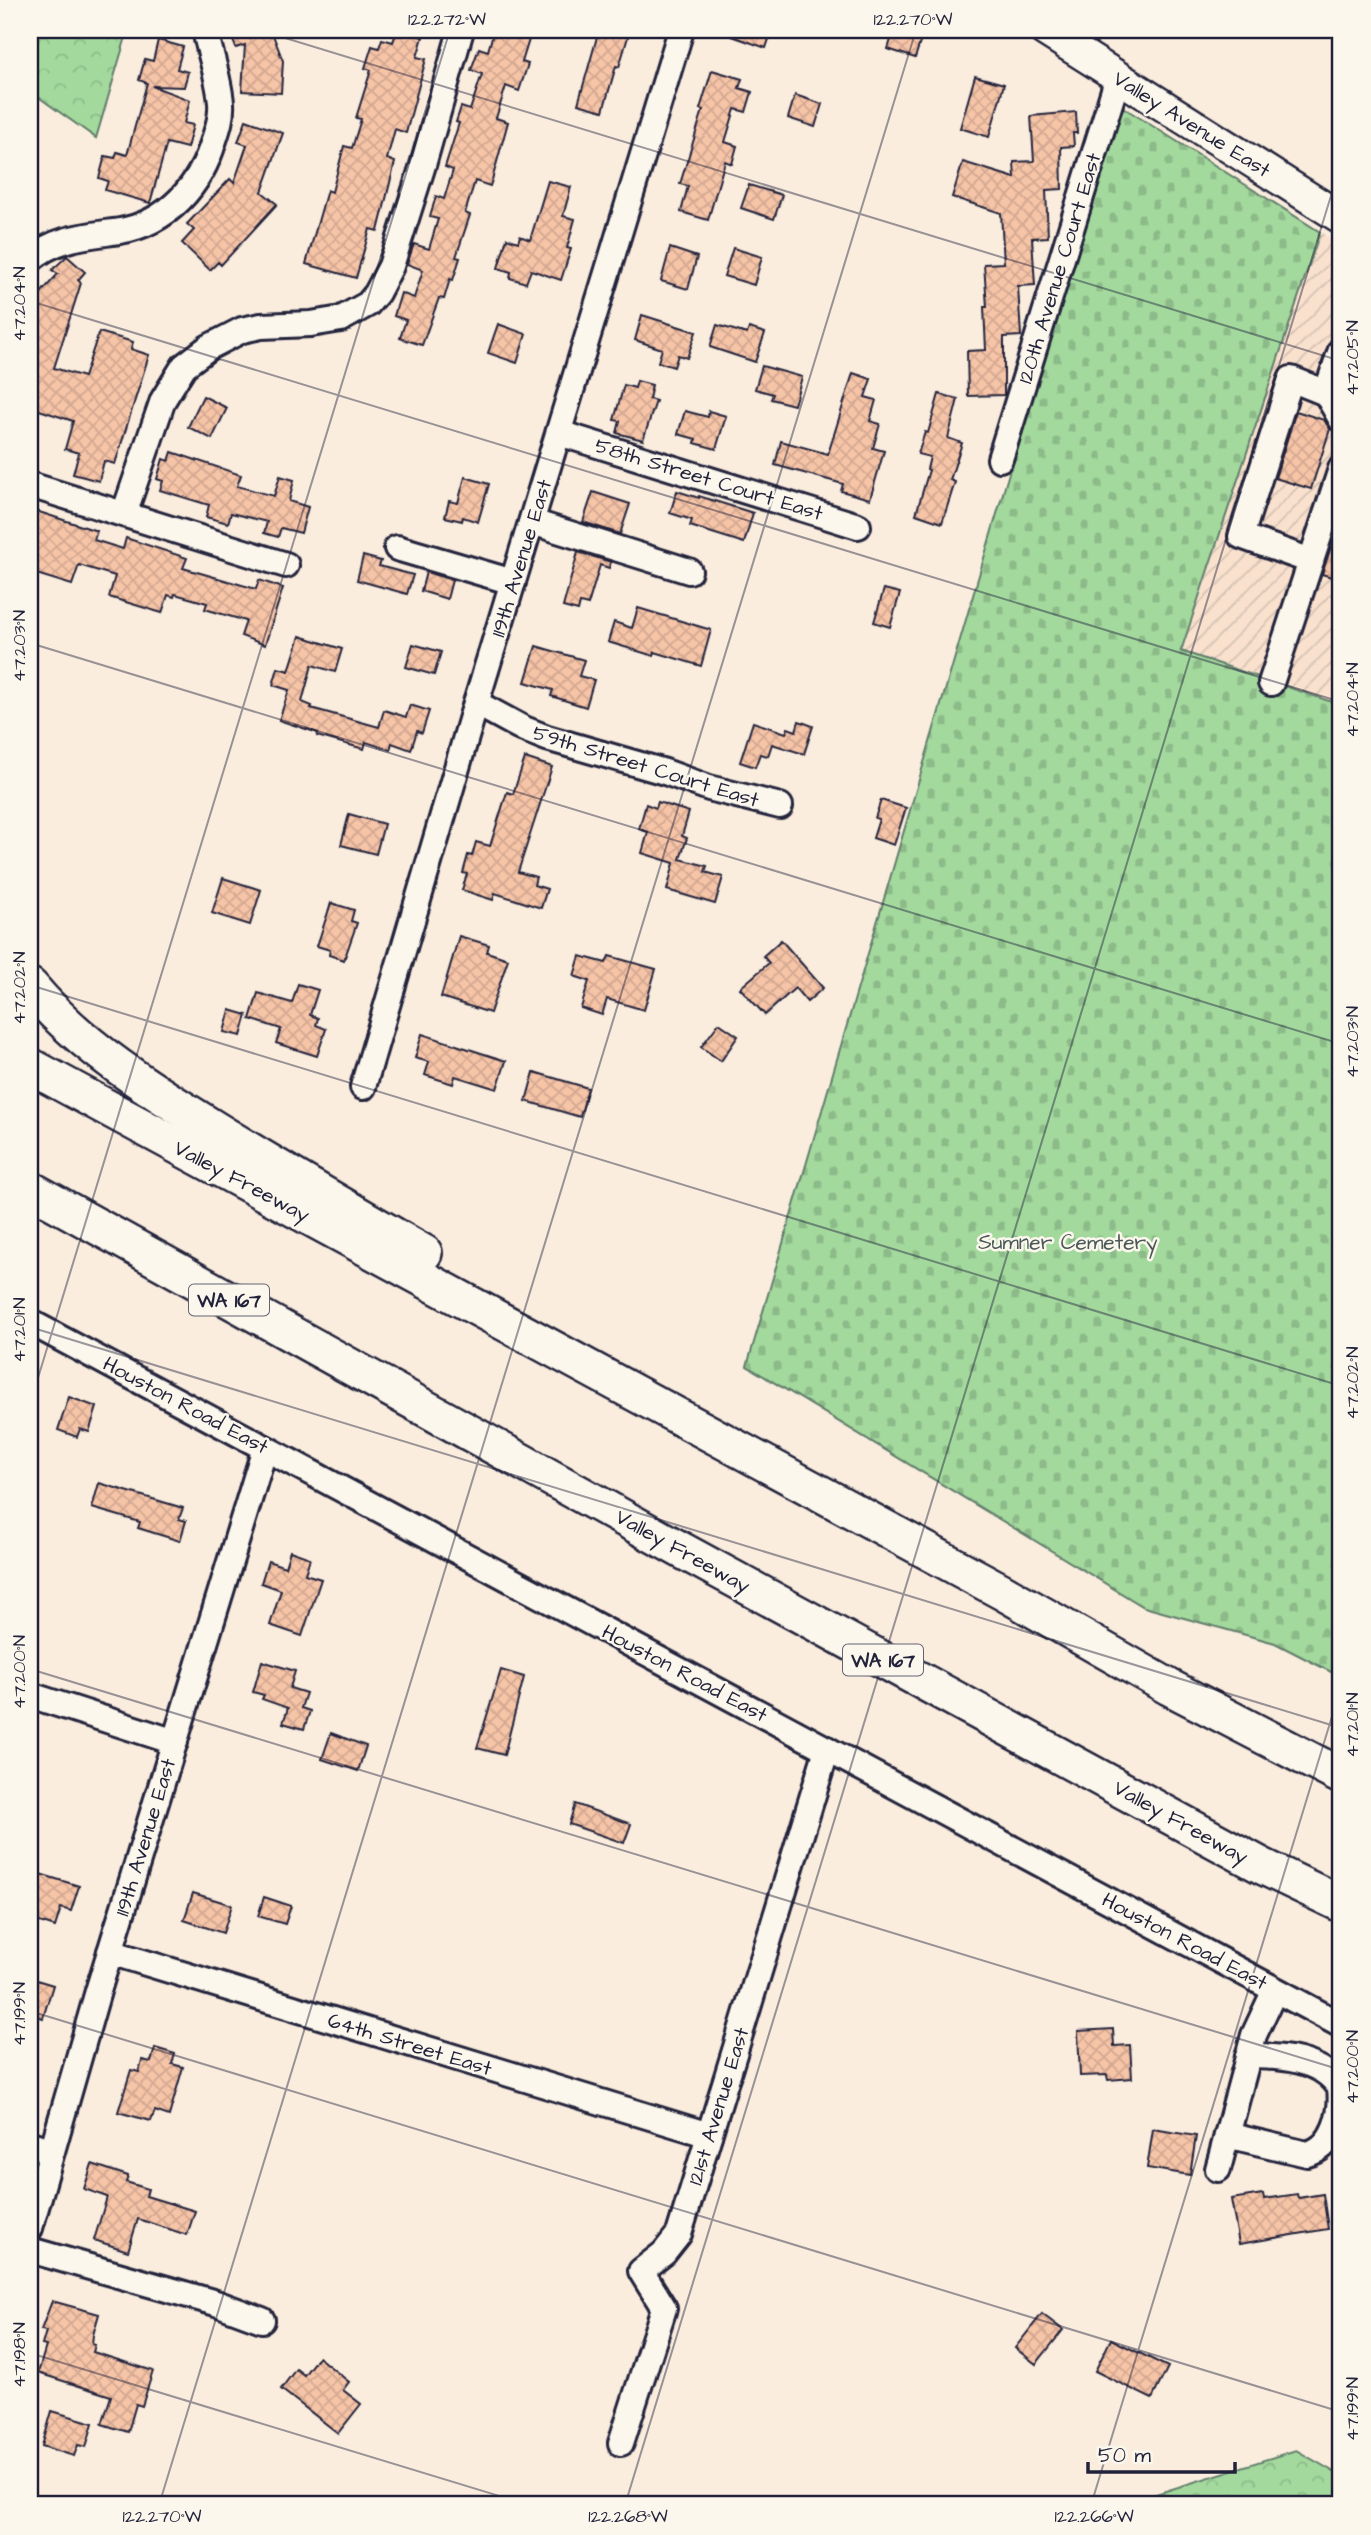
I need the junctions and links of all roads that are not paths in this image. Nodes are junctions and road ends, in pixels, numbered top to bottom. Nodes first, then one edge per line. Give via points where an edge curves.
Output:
1 (205, 30) edge
2 (461, 30) edge
3 (681, 30) edge
4 (1044, 30) edge
5 (1118, 77) junction
6 (1341, 218) edge
7 (30, 260) edge
8 (1341, 350) edge
9 (1326, 393) junction
10 (1341, 419) edge
11 (559, 433) junction
12 (1000, 459) dead end
13 (1341, 469) edge
14 (30, 485) edge
15 (124, 514) junction
16 (532, 522) junction
17 (858, 526) dead end
18 (397, 548) dead end
19 (1311, 561) junction
20 (286, 565) dead end
21 (689, 571) dead end
22 (513, 582) junction
23 (1271, 683) dead end
24 (477, 703) junction
25 (780, 806) dead end
26 (30, 986) edge
27 (30, 1066) edge
28 (363, 1087) dead end
29 (30, 1189) edge
30 (30, 1215) edge
31 (30, 1322) edge
32 (429, 1410) junction
33 (705, 1430) junction
34 (265, 1448) junction
35 (30, 1695) edge
36 (175, 1742) junction
37 (827, 1749) junction
38 (1341, 1776) edge
39 (1341, 1904) edge
40 (110, 1952) junction
41 (1275, 1990) junction
42 (1341, 2025) edge
43 (1248, 2056) junction
44 (709, 2135) junction
45 (1227, 2135) junction
46 (41, 2147) edge
47 (1218, 2169) dead end
48 (30, 2228) edge
49 (30, 2250) edge
50 (262, 2320) dead end
51 (621, 2443) dead end

1 - 7 street via 221,105 220,122 199,176 177,203 153,221 50,245
2 - 15 street via 391,266 377,293 368,304 341,319 242,330 184,366 158,412
3 - 11 street, 119th Avenue East
4 - 5 main road, Valley Avenue East
5 - 6 main road, Valley Avenue East
5 - 12 street, 120th Avenue Court East
8 - 9 street
9 - 10 street
9 - 19 street via 1291,379 1241,537
11 - 16 street, 119th Avenue East
11 - 17 street, 58th Street Court East
13 - 19 street
14 - 15 street
15 - 20 street
16 - 21 street
16 - 22 street, 119th Avenue East
18 - 22 street
19 - 23 street
22 - 24 street, 119th Avenue East
24 - 25 street, 59th Street Court East via 547,738
24 - 28 street, 119th Avenue East
26 - 33 highway via 97,1051 167,1100 591,1353
27 - 33 highway, Valley Freeway
29 - 32 highway, Valley Freeway / WA 167
30 - 32 highway
31 - 34 street, Houston Road East
32 - 39 highway, Valley Freeway / WA 167 via 1225,1846
33 - 38 highway, Valley Freeway via 1169,1687
34 - 36 street, 119th Avenue East
34 - 37 street, Houston Road East
35 - 36 street
36 - 40 street, 119th Avenue East
37 - 41 street, Houston Road East
37 - 44 street, 121st Avenue East
40 - 44 street, 64th Street East
40 - 46 street, 119th Avenue East
41 - 42 street, Houston Road East
41 - 43 street
43 - 45 street
43 - 45 street via 1286,2058 1329,2075 1340,2088 1339,2116 1325,2142 1307,2154
44 - 51 street, 121st Avenue East via 679,2234 641,2271 664,2308
45 - 47 street
46 - 48 street, 119th Avenue East
49 - 50 street

